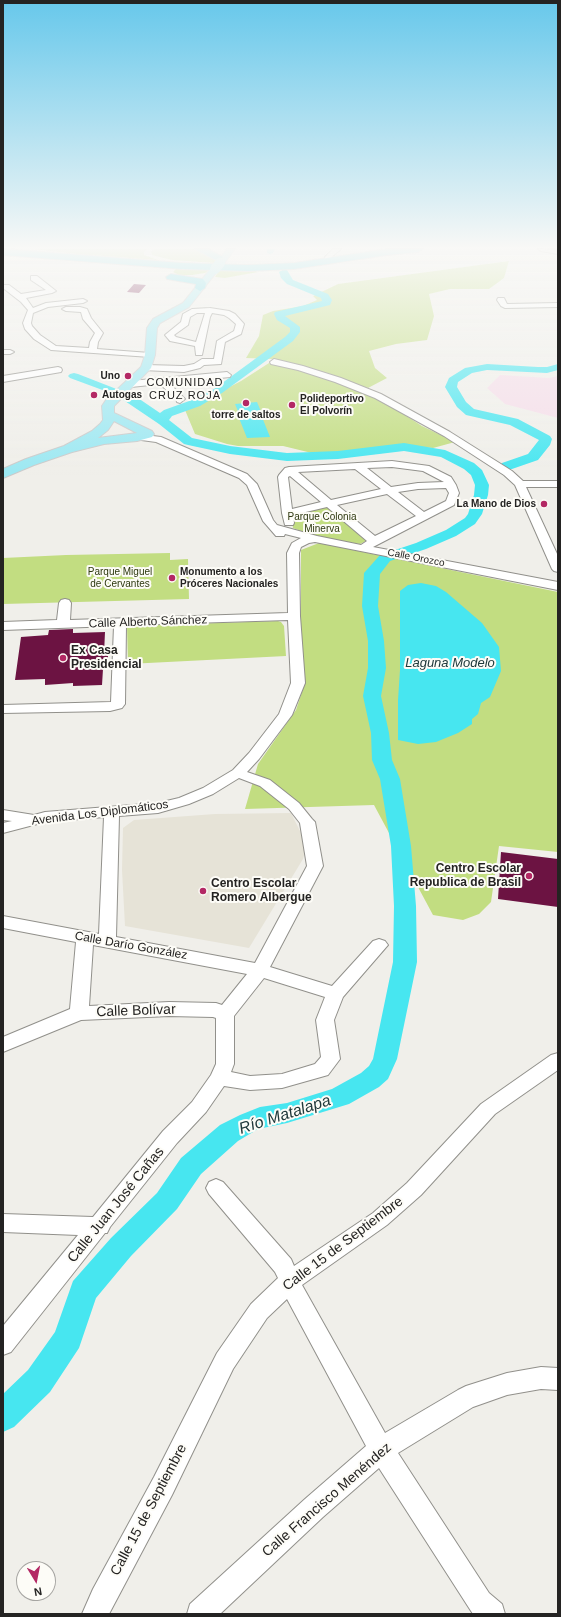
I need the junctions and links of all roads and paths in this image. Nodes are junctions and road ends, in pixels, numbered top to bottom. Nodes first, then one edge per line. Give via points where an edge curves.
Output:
1 (27, 324) edge
2 (91, 324) edge
3 (154, 324) edge
4 (183, 324) edge
5 (204, 324) edge
6 (240, 324) edge
7 (199, 345) junction
8 (93, 350) junction
9 (150, 355) junction
10 (202, 362) junction
11 (274, 362) dead end
12 (146, 368) junction
13 (58, 370) dead end
14 (227, 375) dead end
15 (3, 379) edge
16 (162, 381) junction
17 (131, 384) junction
18 (180, 400) dead end
19 (109, 417) junction
20 (148, 436) junction
21 (68, 449) junction
22 (30, 462) junction
23 (3, 463) edge
24 (357, 466) junction
25 (289, 470) junction
26 (3, 474) edge
27 (520, 484) junction
28 (558, 484) edge
29 (451, 485) junction
30 (388, 490) junction
31 (329, 504) junction
32 (287, 513) junction
33 (424, 517) junction
34 (274, 527) junction
35 (290, 532) junction
36 (315, 539) junction
37 (375, 546) junction
38 (294, 553) junction
39 (558, 569) edge
40 (558, 586) edge
41 (66, 603) dead end
42 (294, 616) junction
43 (120, 623) junction
44 (63, 625) junction
45 (3, 626) edge
46 (3, 710) edge
47 (238, 773) junction
48 (112, 812) junction
49 (3, 815) edge
50 (44, 817) junction
51 (3, 828) edge
52 (3, 922) edge
53 (85, 938) junction
54 (107, 941) junction
55 (379, 945) dead end
56 (260, 970) junction
57 (335, 994) junction
58 (79, 1014) junction
59 (225, 1015) junction
60 (3, 1045) edge
61 (558, 1060) edge
62 (222, 1071) junction
63 (216, 1188) dead end
64 (3, 1222) edge
65 (100, 1226) junction
66 (290, 1281) junction
67 (3, 1344) edge
68 (558, 1379) edge
69 (381, 1449) junction
70 (95, 1614) edge
71 (200, 1614) edge
72 (492, 1614) edge

1 - 8 street via 46,344 59,349
2 - 8 street via 98,333
3 - 9 main road
4 - 7 street via 169,335 173,339
5 - 7 street
6 - 10 street via 238,332 221,341 218,362
7 - 10 street via 198,351
8 - 9 street
9 - 12 main road
10 - 12 street via 184,369
11 - 27 street via 338,380 378,396 482,455
12 - 17 main road
13 - 15 street
14 - 16 street
16 - 17 street
16 - 18 street
17 - 19 main road via 110,402
19 - 20 main road via 114,426
19 - 21 main road via 96,434
20 - 21 main road via 104,440
20 - 34 street via 243,476 252,484 265,516
21 - 22 main road
22 - 23 main road via 11,465
22 - 26 main road
24 - 25 street
24 - 29 street via 392,464 425,468 447,479
24 - 30 street
25 - 31 street
25 - 32 street via 283,477
27 - 28 street
27 - 39 street
29 - 30 street
29 - 33 street via 454,493 450,503
30 - 31 street
30 - 33 street
31 - 32 street
31 - 37 street
32 - 35 street
33 - 37 street
34 - 35 street, Calle Orozco
34 - 38 street
35 - 36 street, Calle Orozco
36 - 37 street, Calle Orozco via 363,548
36 - 38 street via 296,545
37 - 40 street, Calle Orozco via 420,559
38 - 42 street, Avenida Los Diplomáticos
41 - 44 street
42 - 43 street, Calle Alberto Sánchez
42 - 47 street, Avenida Los Diplomáticos via 298,683 292,700 281,721
43 - 44 street, Calle Alberto Sánchez
43 - 46 street via 118,704 114,707
44 - 45 street, Calle Alberto Sánchez
47 - 48 street, Avenida Los Diplomáticos via 208,791 184,801 158,808
47 - 56 street via 265,784 294,806 307,822 315,866
48 - 50 street, Avenida Los Diplomáticos
48 - 54 street
49 - 50 street via 16,818
50 - 51 street, Avenida Los Diplomáticos
52 - 53 street, Calle Darío González
53 - 54 street, Calle Darío González
53 - 58 street
54 - 56 street, Calle Darío González
55 - 57 street
56 - 57 street, Calle Darío González
56 - 59 street
57 - 62 street via 325,1020 331,1059 321,1070 282,1081 250,1083
58 - 59 street, Calle Bolívar via 169,1009 216,1010
58 - 60 street, Calle Bolívar
59 - 62 street
61 - 66 street, Calle 15 de Septiembre via 488,1109 414,1189 380,1219
62 - 65 street, Calle Juan José Cañas via 199,1107 170,1137
63 - 66 street via 283,1266
64 - 65 street
65 - 67 street, Calle Juan José Cañas
66 - 69 street
66 - 70 street, Calle 15 de Septiembre via 259,1311 225,1361
68 - 69 street, Calle Francisco Menéndez via 541,1378 507,1384 466,1398
69 - 71 street, Calle Francisco Menéndez
69 - 72 street via 480,1602

